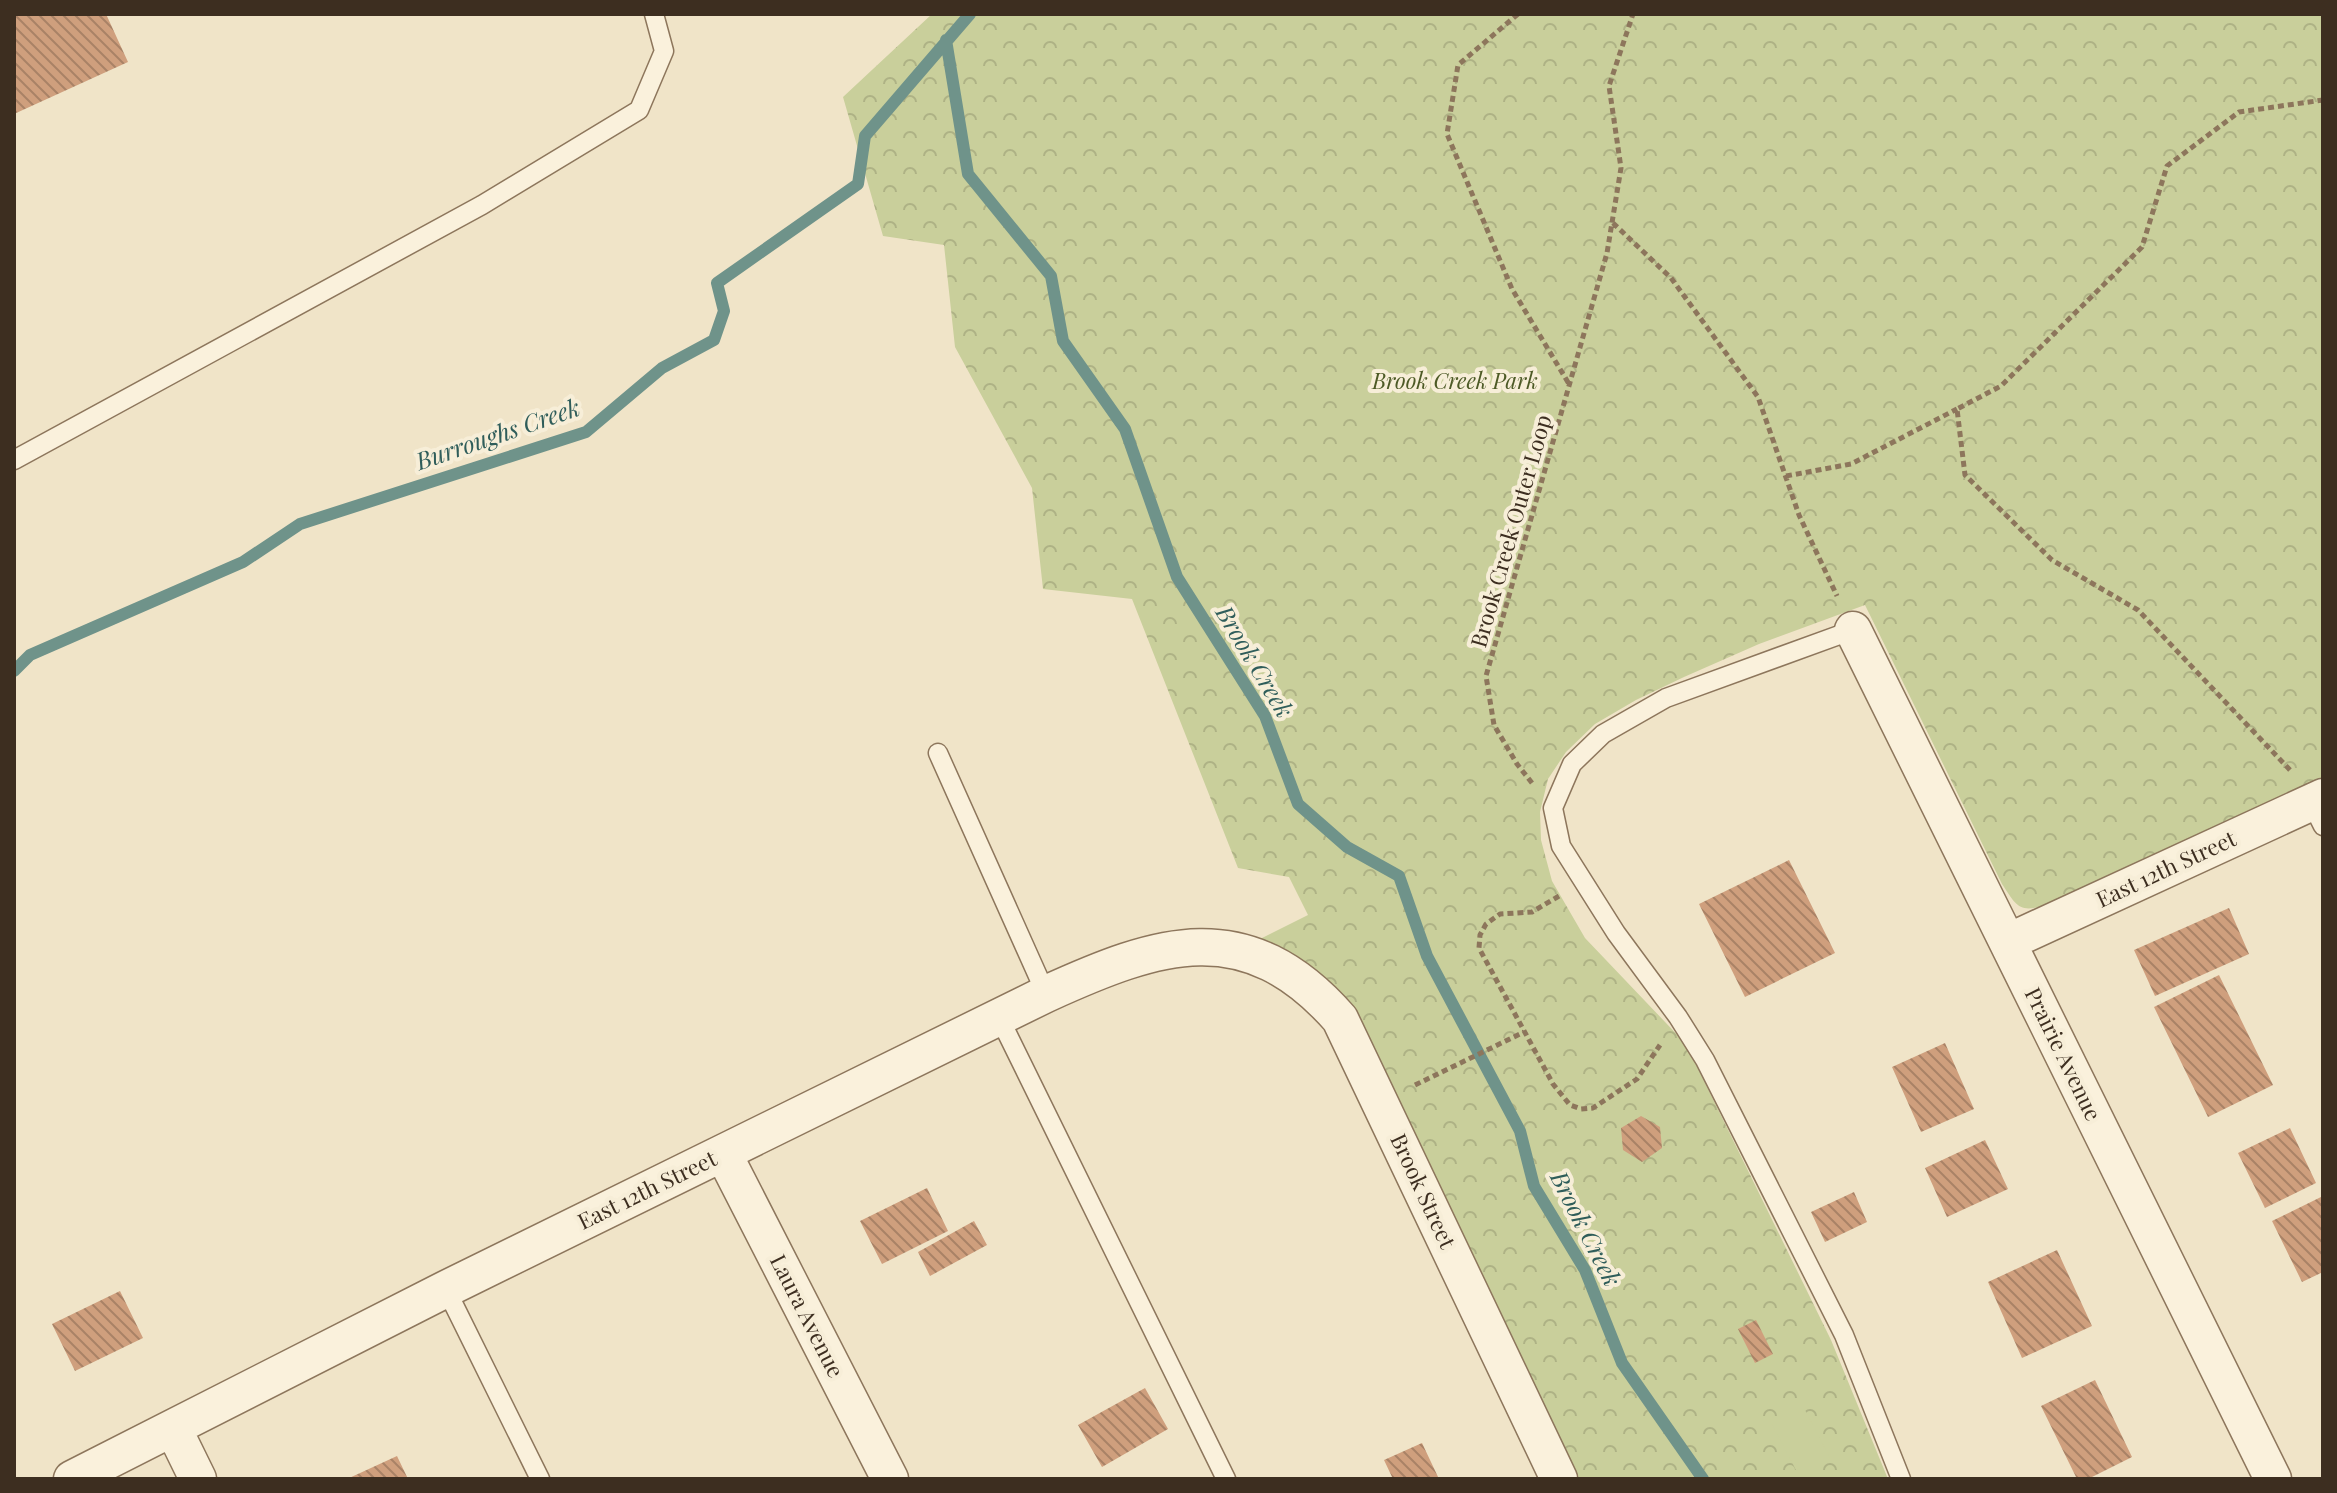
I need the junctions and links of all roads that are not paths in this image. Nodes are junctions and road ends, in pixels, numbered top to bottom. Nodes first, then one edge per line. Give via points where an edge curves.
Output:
1 (654, 14) edge
2 (14, 460) edge
3 (1853, 630) joint
4 (938, 753) dead end
5 (2319, 808) edge
6 (2008, 942) junction
7 (1235, 951) joint
8 (1046, 994) junction
9 (999, 1017) junction
10 (723, 1153) junction
11 (446, 1289) junction
12 (173, 1428) junction
13 (72, 1479) edge
14 (198, 1479) edge
15 (540, 1479) edge
16 (890, 1479) edge
17 (1226, 1479) edge
18 (1559, 1479) edge
19 (1901, 1479) edge
20 (2273, 1479) edge

1 - 2 lane via 664,51 639,110 482,205
3 - 6 street, Prairie Avenue
3 - 19 lane via 1666,698 1603,734 1572,764 1553,808 1561,846 1705,1060 1844,1335
4 - 8 lane
5 - 6 street, East 12th Street
6 - 20 street, Prairie Avenue
7 - 8 street, East 12th Street via 1168,948 1138,955
7 - 18 street, Brook Street via 1295,977 1340,1019
8 - 9 street, East 12th Street
9 - 10 street, East 12th Street
9 - 17 lane
10 - 11 street, East 12th Street
10 - 16 street, Laura Avenue
11 - 12 street, East 12th Street
11 - 15 lane
12 - 13 street, East 12th Street
12 - 14 street

